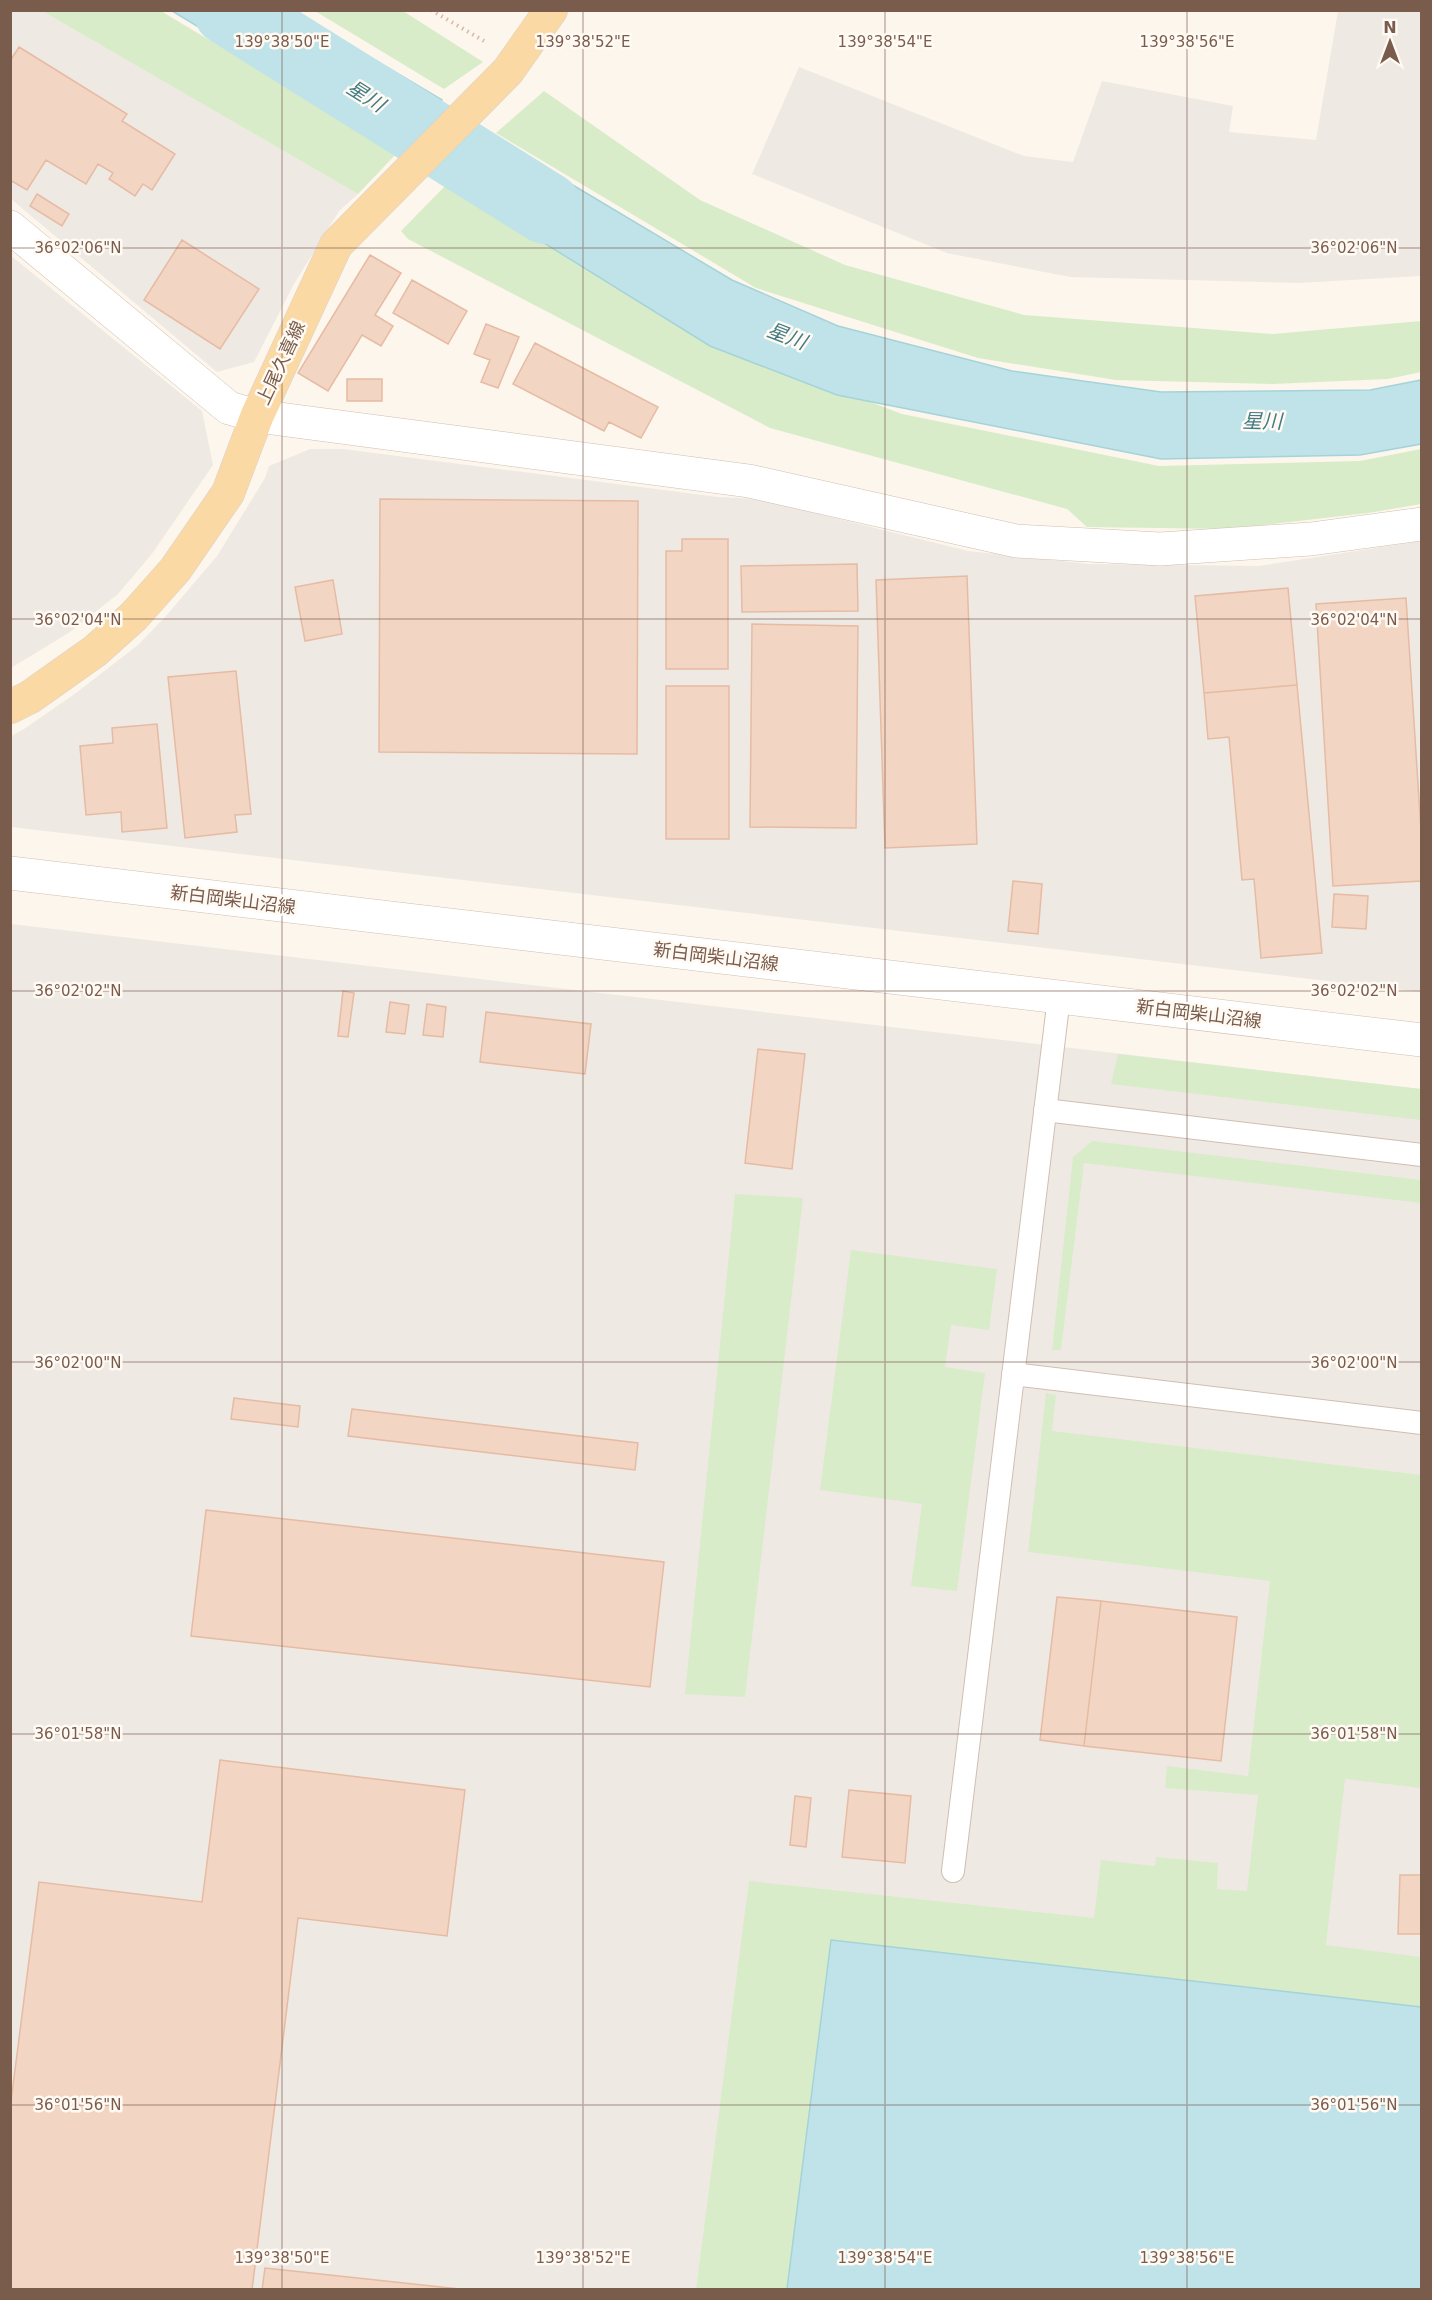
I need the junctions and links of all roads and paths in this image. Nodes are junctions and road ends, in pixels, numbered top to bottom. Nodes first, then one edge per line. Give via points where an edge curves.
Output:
1 (431, 10) edge
2 (551, 10) edge
3 (512, 65) junction
4 (10, 227) edge
5 (257, 416) junction
6 (1422, 524) edge
7 (10, 707) edge
8 (10, 873) edge
9 (1059, 998) junction
10 (1422, 1040) edge
11 (1045, 1110) junction
12 (1422, 1155) edge
13 (1013, 1374) junction
14 (1422, 1423) edge
15 (953, 1871) dead end

1 - 3 path
2 - 3 main road, 上尾久喜線
3 - 5 main road, 上尾久喜線 via 336,245
4 - 5 street via 230,408
5 - 6 street via 749,481 1016,542 1160,549 1311,539
5 - 7 main road, 上尾久喜線 via 228,493 175,570 134,616 95,651
8 - 9 street, 新白岡柴山沼線
9 - 10 street, 新白岡柴山沼線
9 - 11 lane
11 - 12 lane
11 - 13 lane
13 - 14 lane
13 - 15 lane

